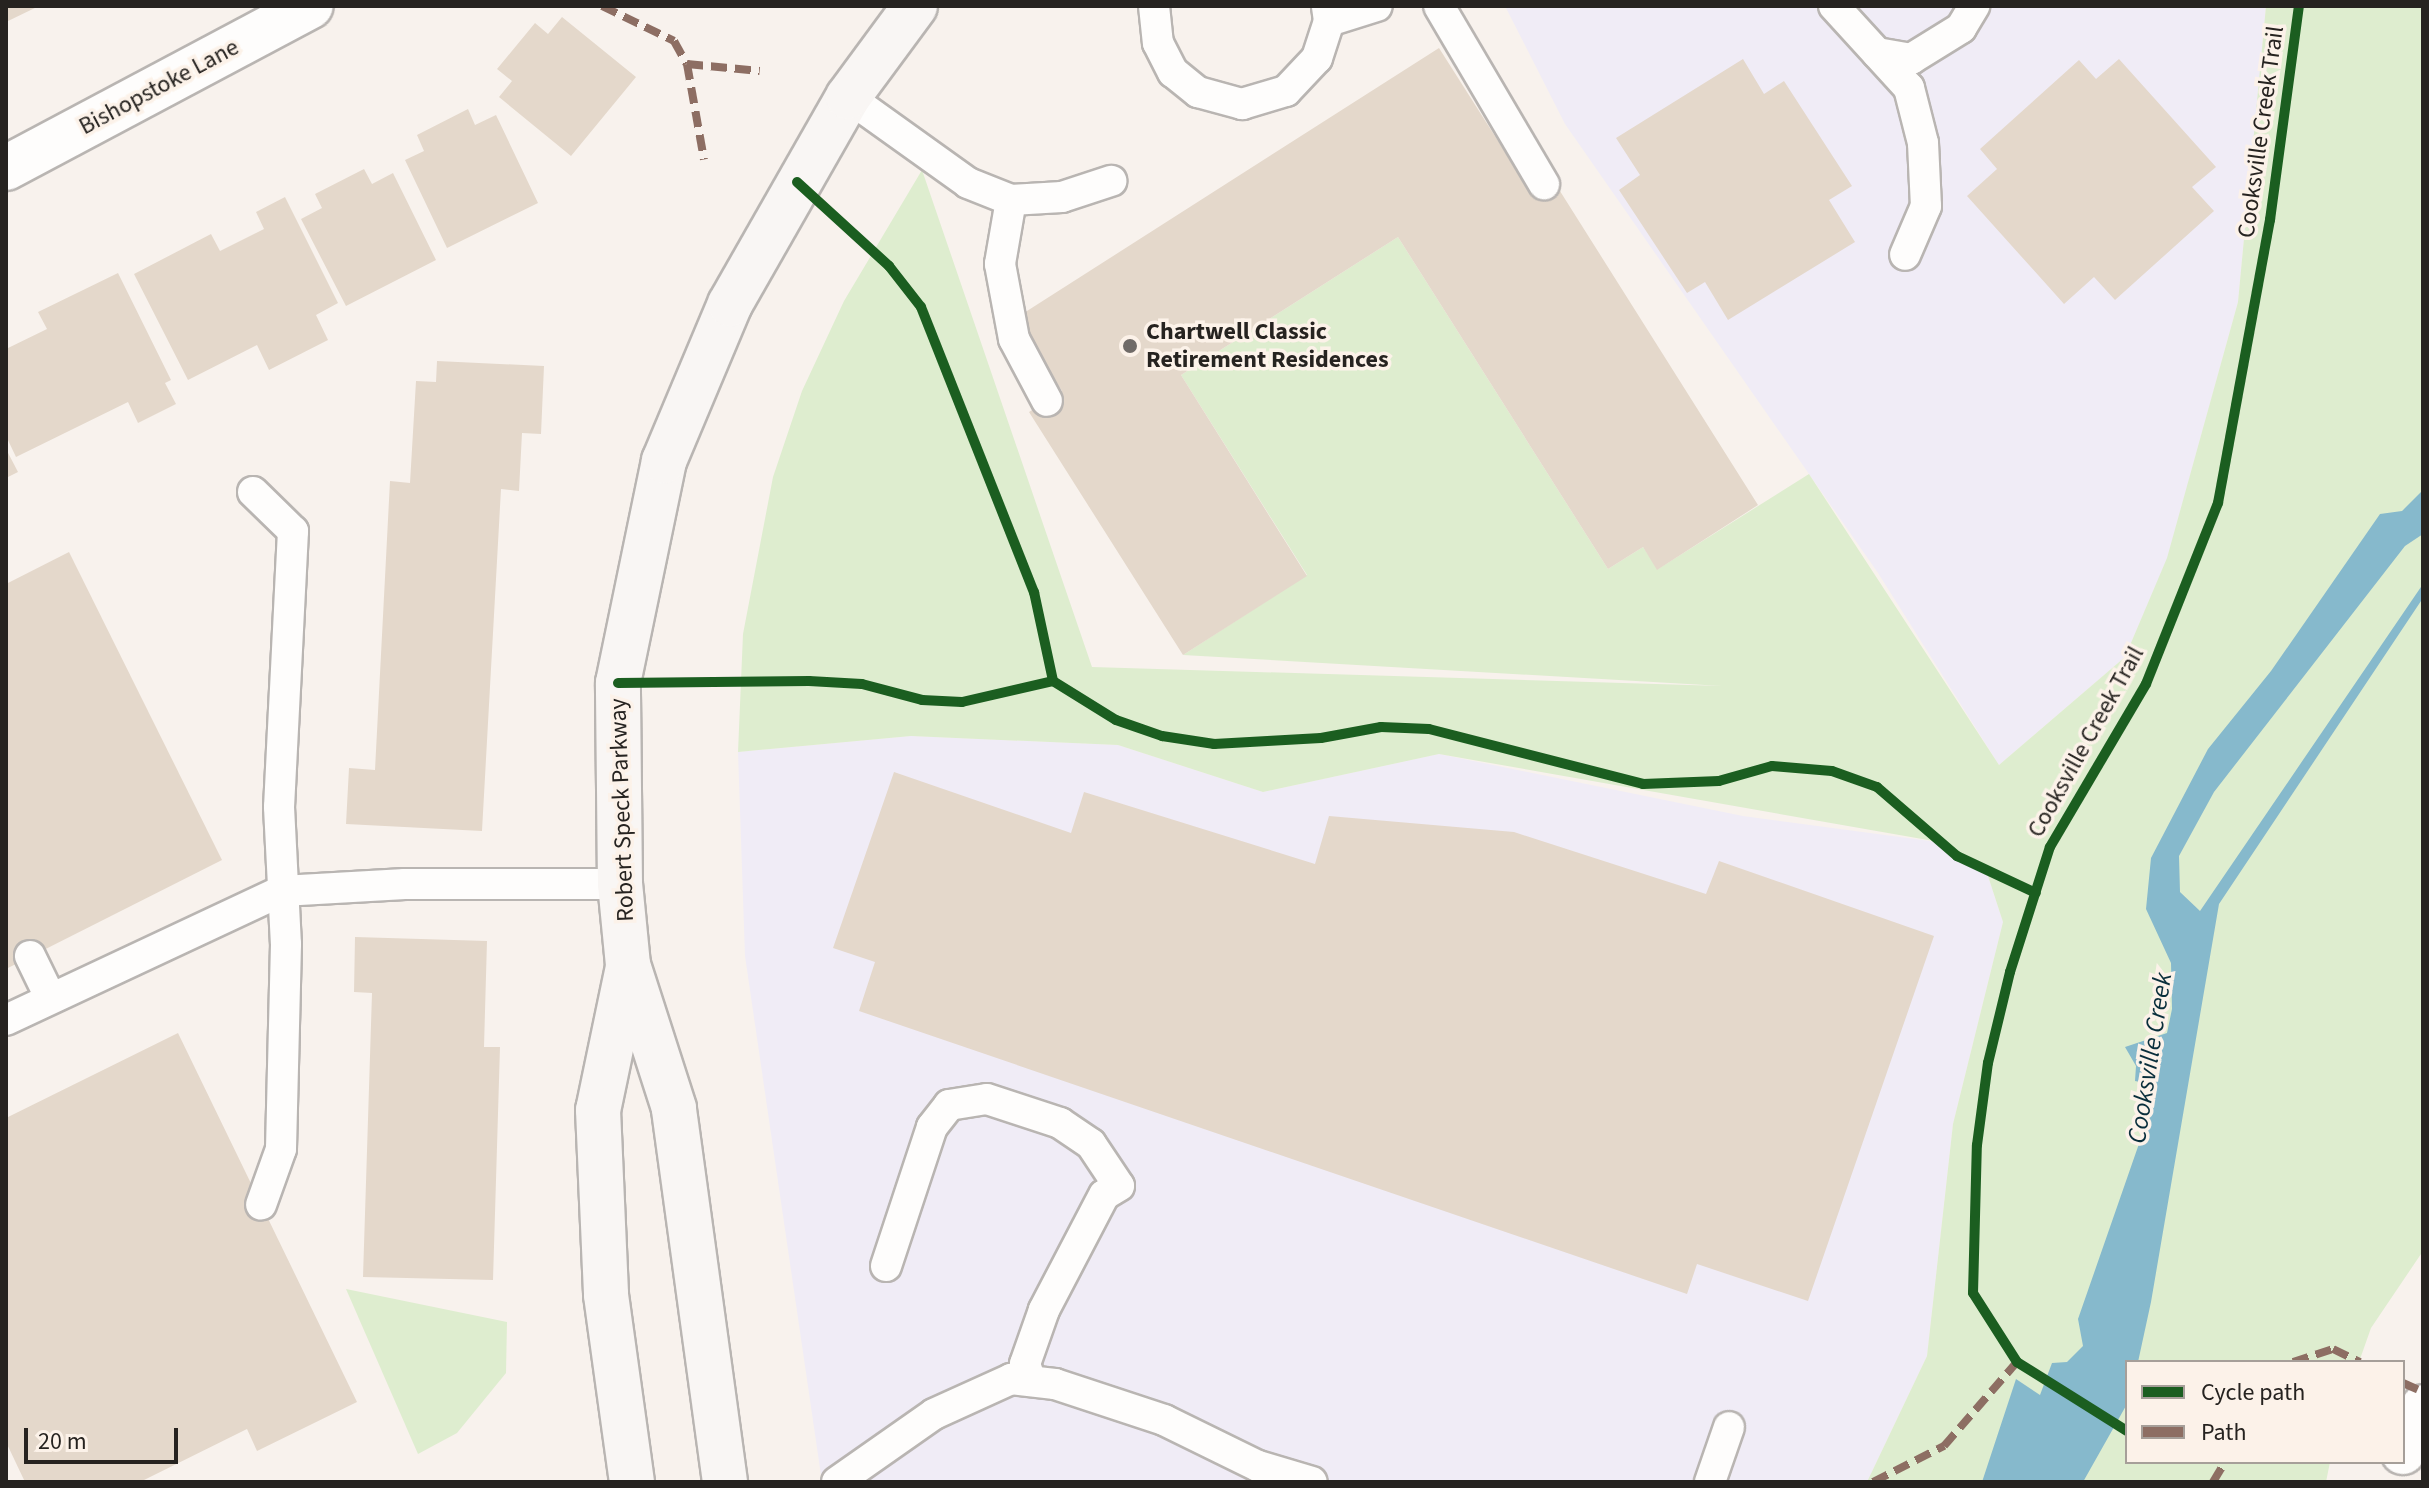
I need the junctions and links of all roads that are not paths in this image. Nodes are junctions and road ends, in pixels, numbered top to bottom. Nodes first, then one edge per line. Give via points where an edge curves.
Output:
1 (311, 6) edge
2 (915, 6) edge
3 (1154, 6) edge
4 (1377, 6) edge
5 (1439, 6) edge
6 (1834, 6) edge
7 (1974, 6) edge
8 (1328, 13) edge
9 (1877, 53) junction
10 (848, 97) junction
11 (6, 168) edge
12 (1111, 181) dead end
13 (1544, 184) dead end
14 (1011, 200) junction
15 (1905, 255) dead end
16 (1047, 401) dead end
17 (253, 492) dead end
18 (620, 884) junction
19 (282, 891) junction
20 (30, 956) dead end
21 (628, 965) junction
22 (50, 997) junction
23 (6, 1020) edge
24 (261, 1205) dead end
25 (886, 1266) dead end
26 (1031, 1381) junction
27 (2423, 1407) edge
28 (1729, 1427) dead end
29 (2405, 1448) edge
30 (632, 1482) edge
31 (725, 1482) edge
32 (837, 1482) edge
33 (1312, 1482) edge
34 (1710, 1482) edge

1 - 11 street, Bishopstoke Lane
2 - 10 street, Robert Speck Parkway
3 - 8 lane via 1158,43 1173,72 1198,92 1242,104 1286,91 1317,58
4 - 8 lane
5 - 13 lane
6 - 9 lane
7 - 9 lane via 1961,28 1911,59
9 - 15 lane via 1909,88 1923,143 1926,206
10 - 14 lane via 968,183
10 - 18 street, Robert Speck Parkway via 730,304 664,461 618,683
12 - 14 lane via 1062,197
14 - 16 lane via 1000,264 1014,339
17 - 19 lane via 293,531 279,807
18 - 19 lane via 405,884
18 - 21 street, Robert Speck Parkway
19 - 22 lane
19 - 24 lane via 281,1149
20 - 22 lane
21 - 30 street, Robert Speck Parkway via 598,1110 606,1295
21 - 31 street, Robert Speck Parkway via 674,1108
22 - 23 lane
25 - 26 lane via 932,1127 949,1105 987,1099 1060,1123 1091,1144 1119,1186 1104,1195 1044,1310 1025,1364
26 - 32 lane via 1011,1379 934,1414
26 - 33 lane via 1164,1420 1258,1466
27 - 29 street
28 - 34 lane

